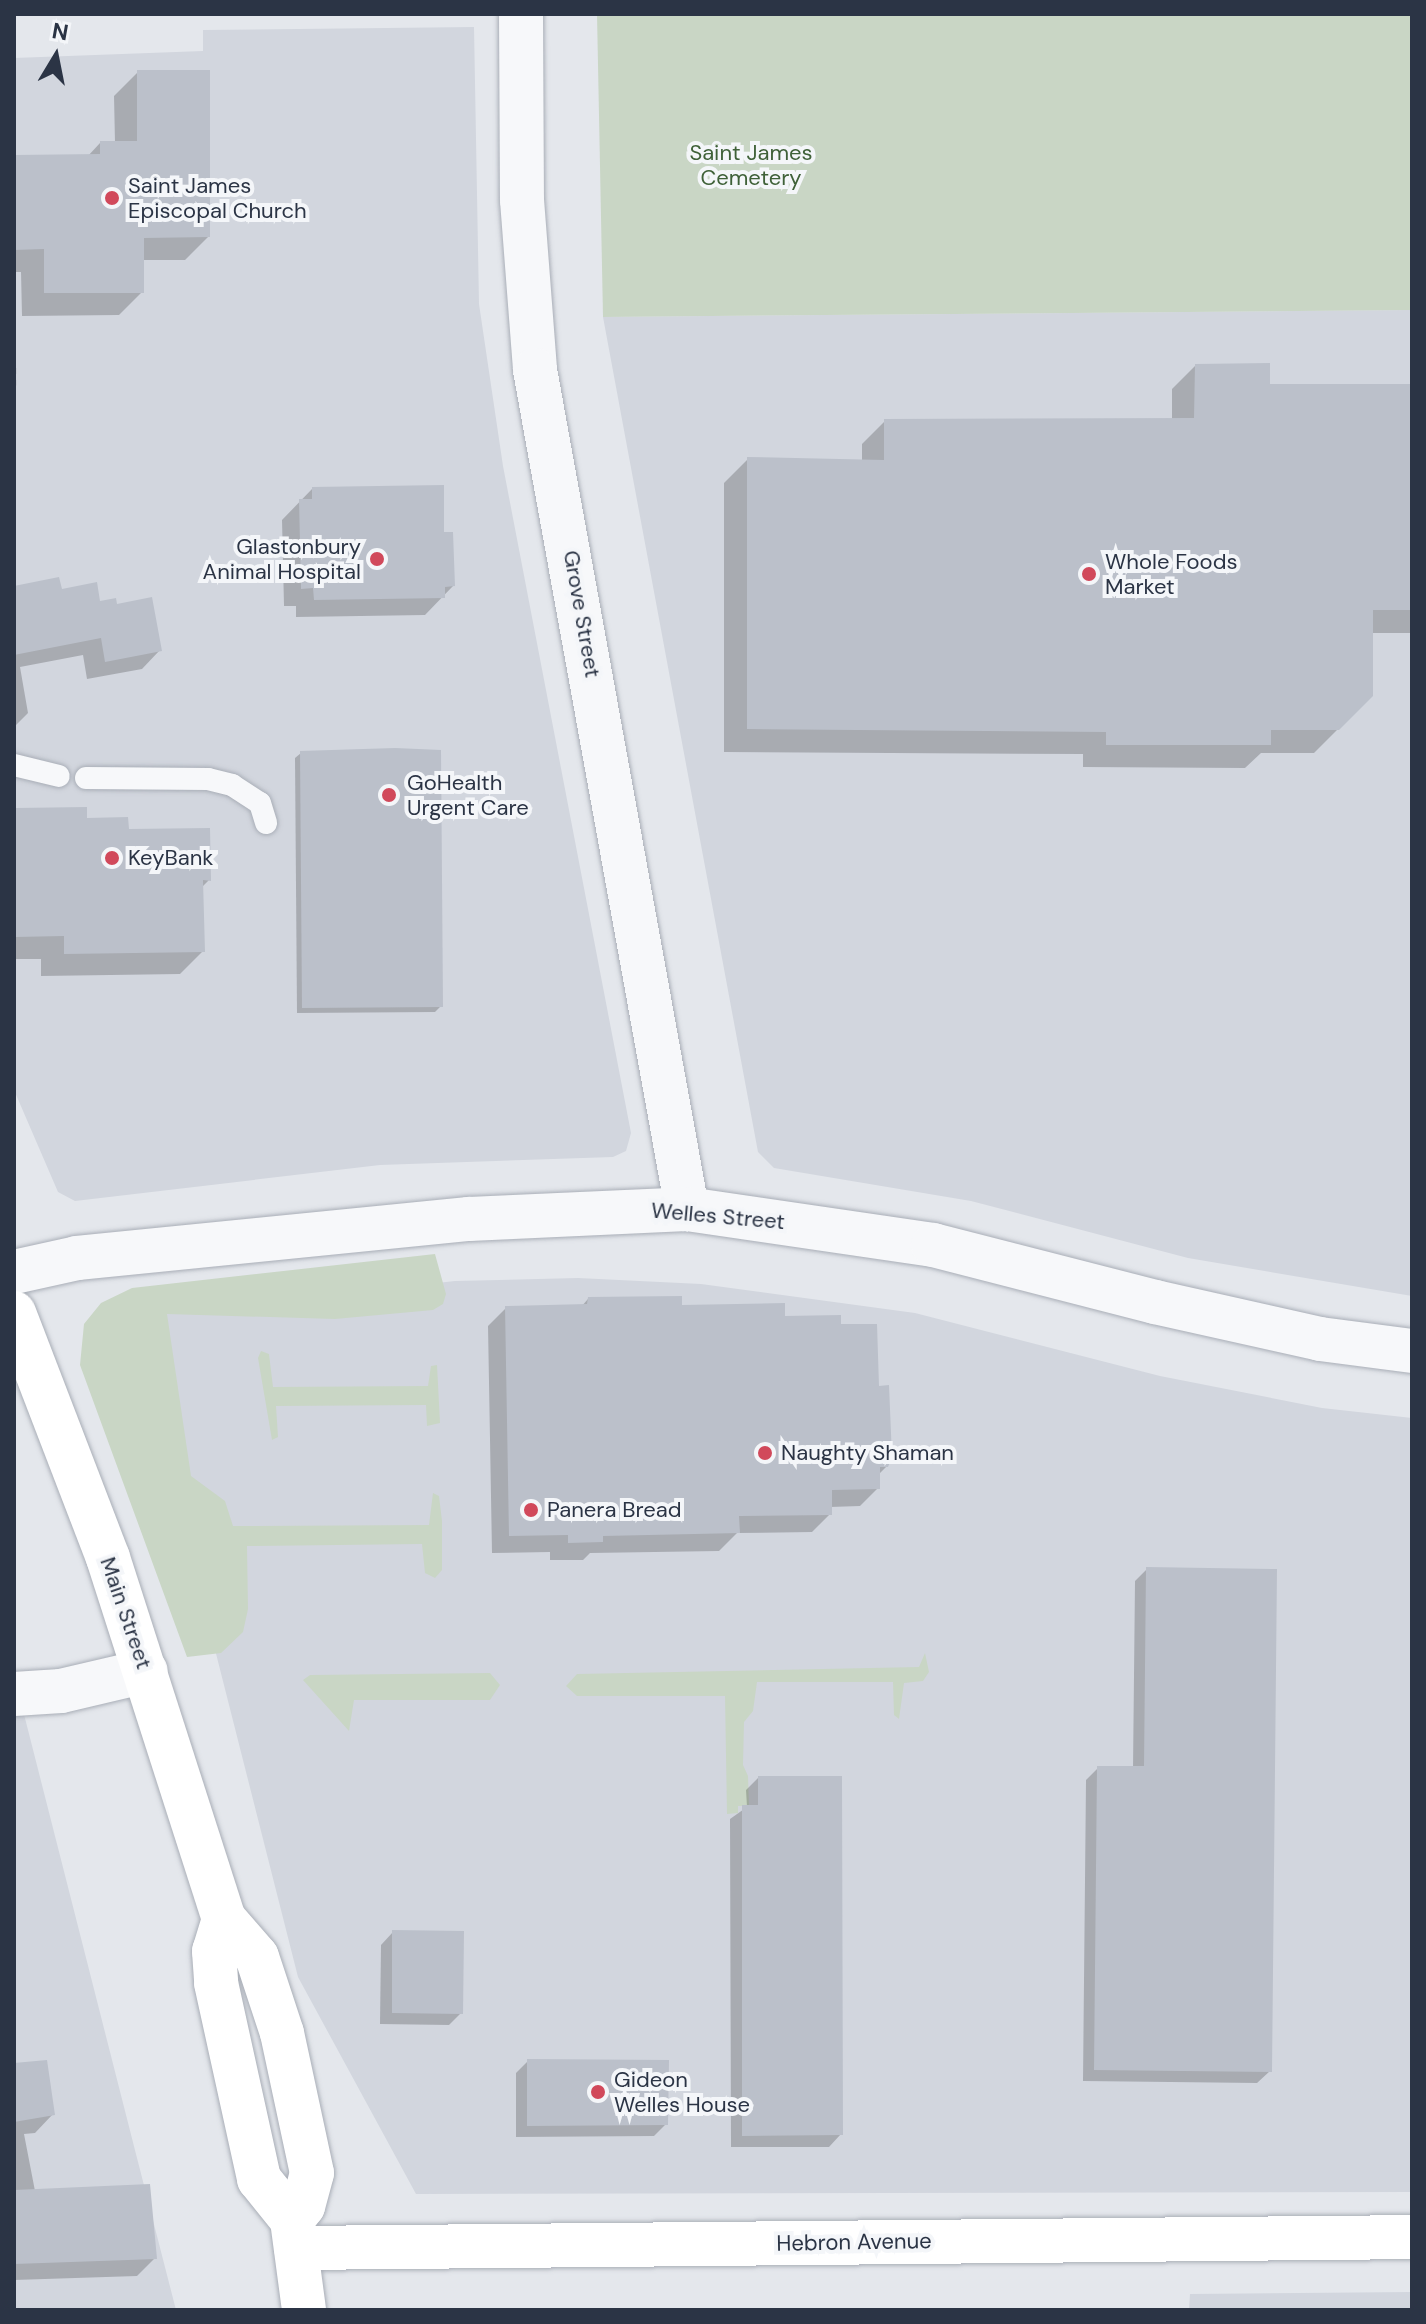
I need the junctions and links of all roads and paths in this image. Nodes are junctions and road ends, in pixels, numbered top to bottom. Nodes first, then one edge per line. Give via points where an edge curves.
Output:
1 (521, 14) edge
2 (14, 367) edge
3 (14, 385) edge
4 (14, 765) edge
5 (59, 776) dead end
6 (86, 778) dead end
7 (266, 823) dead end
8 (687, 1209) junction
9 (14, 1272) edge
10 (14, 1313) edge
11 (1412, 1351) edge
12 (146, 1671) junction
13 (14, 1694) edge
14 (294, 2234) junction
15 (1412, 2237) edge
16 (304, 2310) edge

1 - 8 street, Grove Street via 522,200 535,370
2 - 3 path
4 - 5 lane
6 - 7 lane via 220,782 260,803
8 - 9 street, Welles Street via 469,1219 77,1258
8 - 11 street, Welles Street via 933,1245 1215,1316 1320,1339
10 - 12 main road, Main Street
12 - 13 street via 61,1691
12 - 14 main road, Main Street via 224,1919 257,1957 298,2095 312,2173
14 - 15 main road, Hebron Avenue
14 - 16 main road

